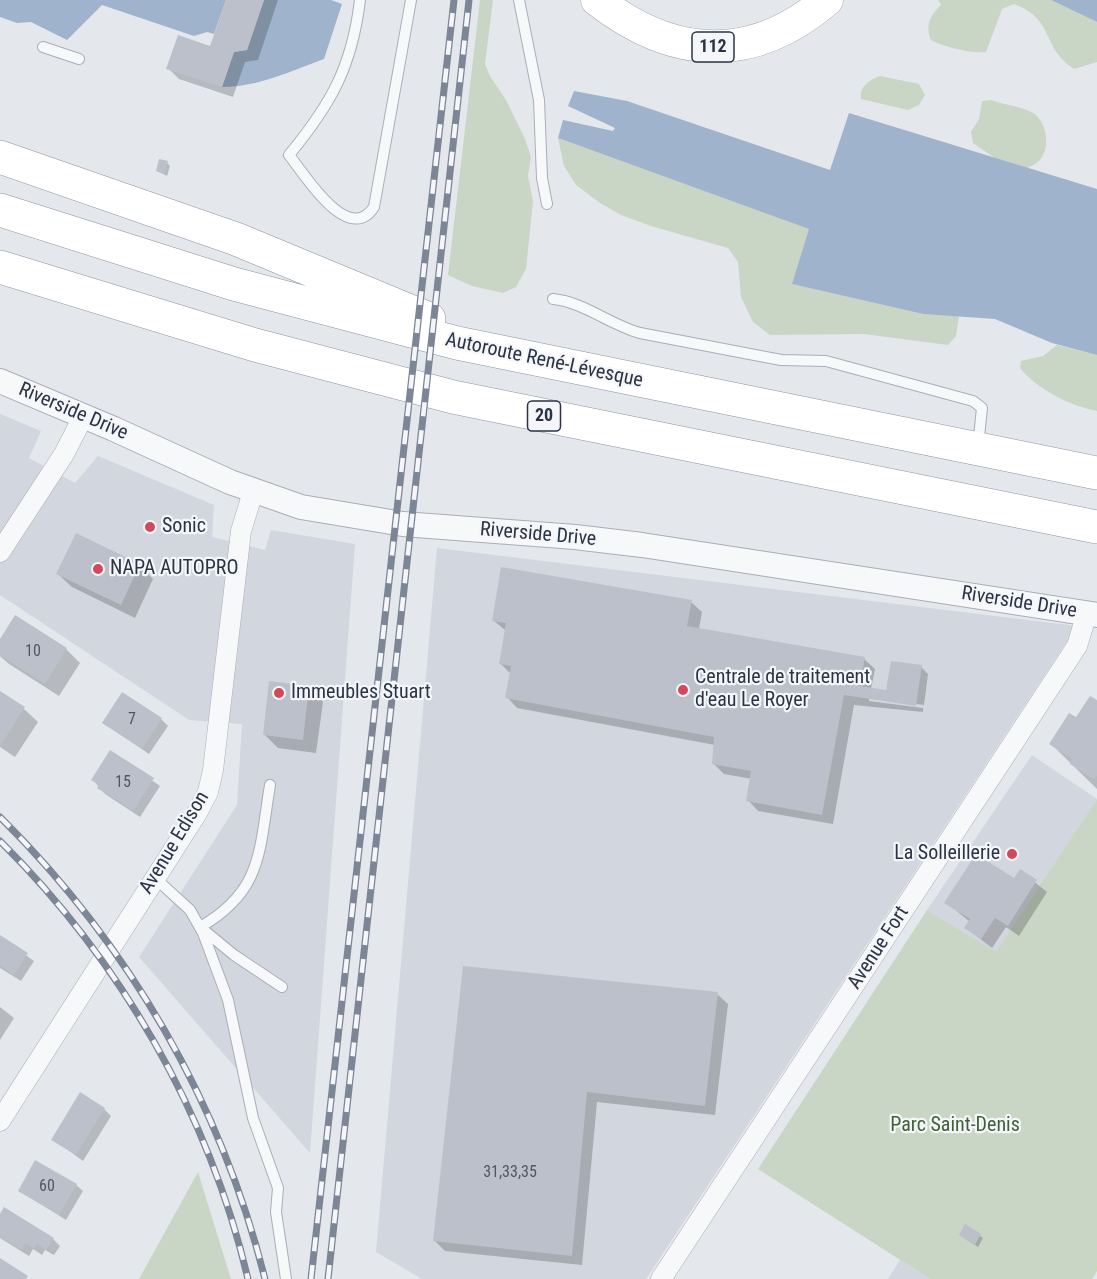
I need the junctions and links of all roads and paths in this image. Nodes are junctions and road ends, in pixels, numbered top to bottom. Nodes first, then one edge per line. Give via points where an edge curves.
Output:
1 (360, 0) edge
2 (411, 0) edge
3 (519, 0) edge
4 (597, 0) edge
5 (827, 0) edge
6 (43, 47) dead end
7 (79, 59) dead end
8 (0, 157) edge
9 (547, 204) dead end
10 (0, 210) edge
11 (0, 267) edge
12 (553, 299) dead end
13 (525, 358) junction
14 (0, 381) edge
15 (83, 417) junction
16 (978, 450) junction
17 (1097, 474) edge
18 (253, 492) junction
19 (1097, 527) edge
20 (0, 552) edge
21 (1092, 614) edge
22 (270, 785) dead end
23 (155, 878) junction
24 (200, 927) junction
25 (282, 987) dead end
26 (0, 1121) edge
27 (286, 1279) edge
28 (662, 1279) edge

1 - 2 lane via 340,82 317,121 289,155 329,207 355,218 368,214 374,207
3 - 9 lane via 539,100
4 - 5 main road, 112 via 657,37 686,45 718,47 778,33
6 - 7 lane
8 - 13 highway via 236,239
10 - 13 highway, Autoroute René-Lévesque via 234,284
11 - 19 highway, 20 via 265,348 422,389
12 - 16 lane via 577,305 621,328 640,333 781,360 826,361 973,401 982,408
13 - 16 highway, Autoroute René-Lévesque
14 - 15 street, Riverside Drive
15 - 18 street, Riverside Drive
15 - 20 street via 64,454
16 - 17 highway, Autoroute René-Lévesque
18 - 21 street, Riverside Drive via 327,513 375,521 642,545
18 - 23 street, Avenue Edison via 241,531 211,781 200,807
21 - 28 street, Avenue Fort via 1077,646
22 - 24 lane via 259,853 248,883 233,905
23 - 24 lane via 182,900
23 - 26 street, Avenue Edison
24 - 25 lane
24 - 27 lane via 231,1009 253,1118 277,1181 276,1212

